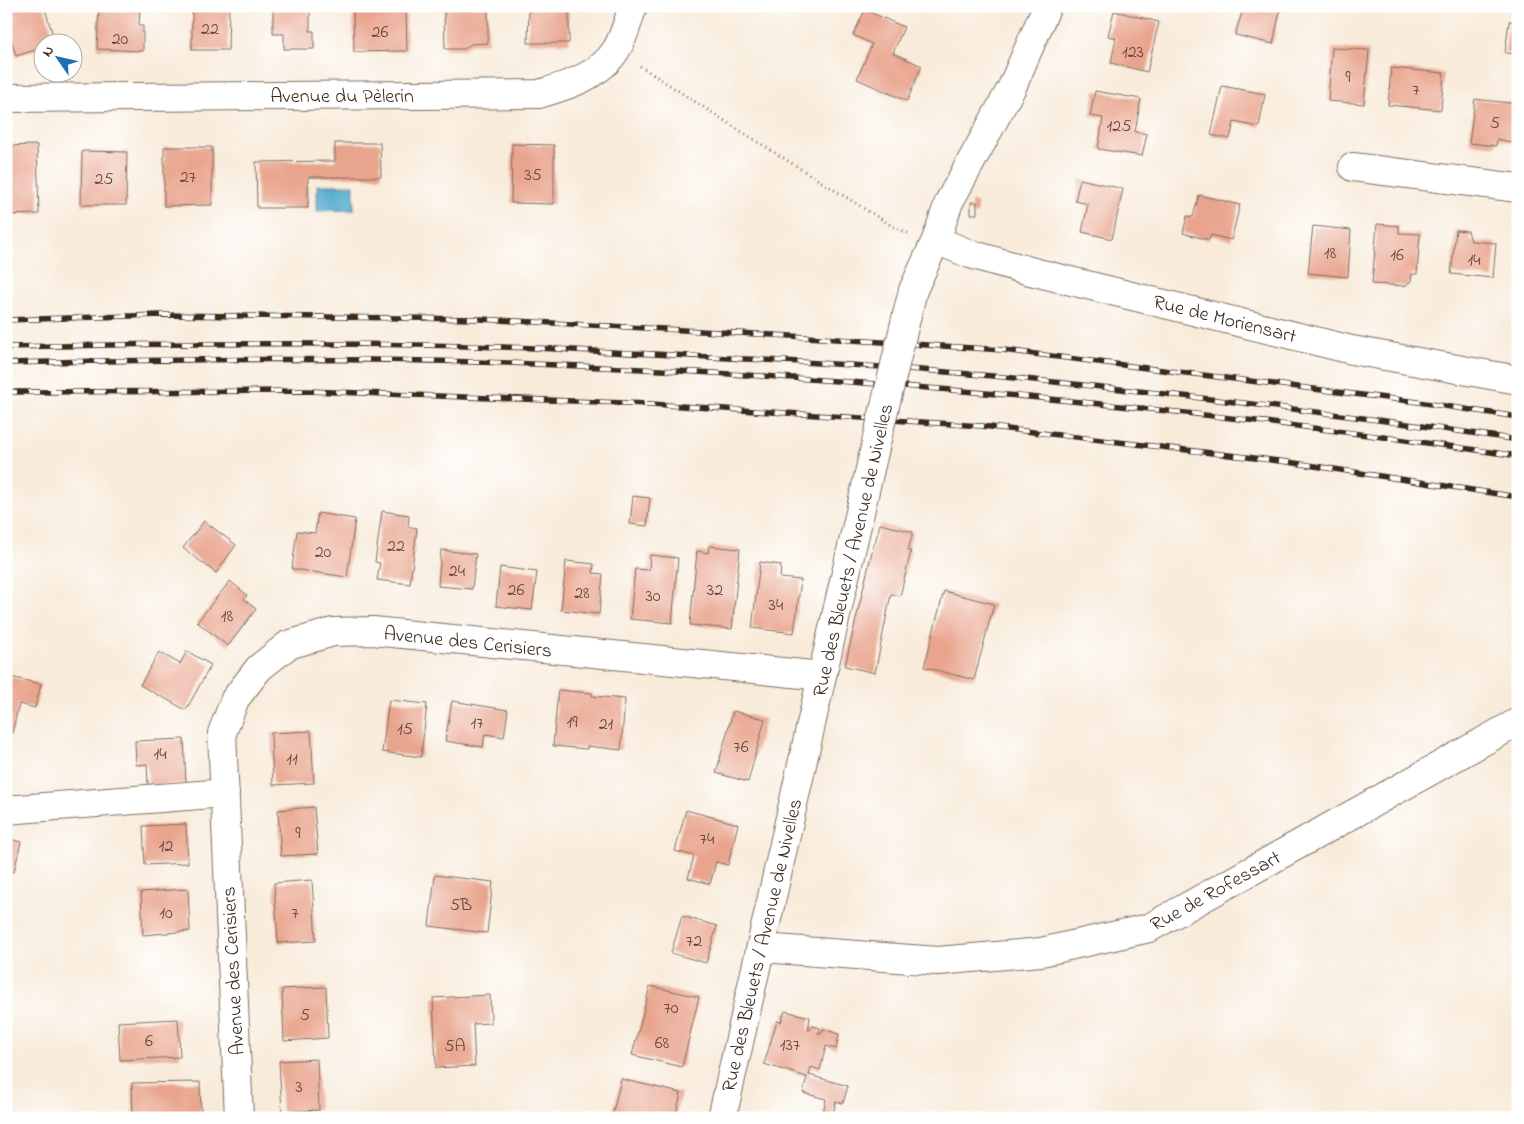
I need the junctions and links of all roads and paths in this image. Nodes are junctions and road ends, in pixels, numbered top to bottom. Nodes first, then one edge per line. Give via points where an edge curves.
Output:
1 (633, 6) edge
2 (1047, 6) edge
3 (616, 50) junction
4 (6, 98) edge
5 (1353, 167) dead end
6 (1518, 188) edge
7 (924, 237) junction
8 (1518, 380) edge
9 (822, 676) junction
10 (1518, 722) edge
11 (225, 793) junction
12 (6, 810) edge
13 (762, 948) junction
14 (239, 1118) edge
15 (722, 1118) edge

1 - 3 street, Avenue du Pèlerin
2 - 7 street, Rue des Bleuets / Avenue de Nivelles via 1012,87 948,202
3 - 4 street, Avenue du Pèlerin via 600,67 575,83 539,94
3 - 7 path via 892,226
5 - 6 street
7 - 8 street, Rue de Moriensart via 1030,271 1352,350
7 - 9 street, Rue des Bleuets / Avenue de Nivelles, bridge
9 - 11 street, Avenue des Cerisiers via 383,632 333,632 288,645 259,668 235,699 222,733
9 - 13 street, Rue des Bleuets / Avenue de Nivelles
10 - 13 street, Rue de Rofessart via 1149,928 1041,952 938,961
11 - 12 street
11 - 14 street, Avenue des Cerisiers
13 - 15 street, Rue des Bleuets / Avenue de Nivelles

